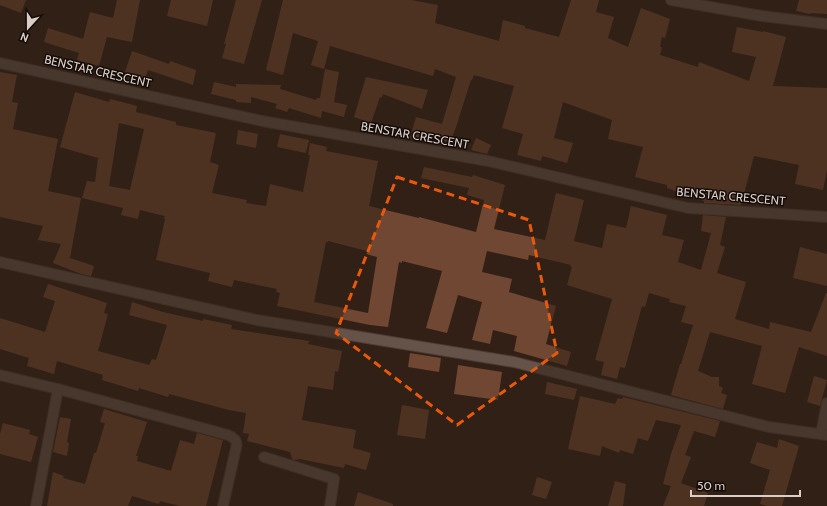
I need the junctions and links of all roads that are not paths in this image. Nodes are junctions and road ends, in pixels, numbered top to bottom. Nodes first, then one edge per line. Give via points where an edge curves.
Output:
1 (671, 0) edge
2 (827, 24) edge
3 (0, 63) edge
4 (827, 216) edge
5 (0, 262) edge
6 (0, 375) edge
7 (58, 389) junction
8 (827, 403) edge
9 (824, 435) edge
10 (264, 457) dead end
11 (36, 506) edge
12 (222, 506) edge
13 (330, 506) edge

1 - 2 street
3 - 4 street, BENSTAR CRESCENT via 262,121 488,161 688,208
5 - 9 street via 257,320 514,362 769,427
6 - 7 street
7 - 11 street
7 - 12 street via 234,438 237,443
8 - 9 street
10 - 13 street via 334,479

